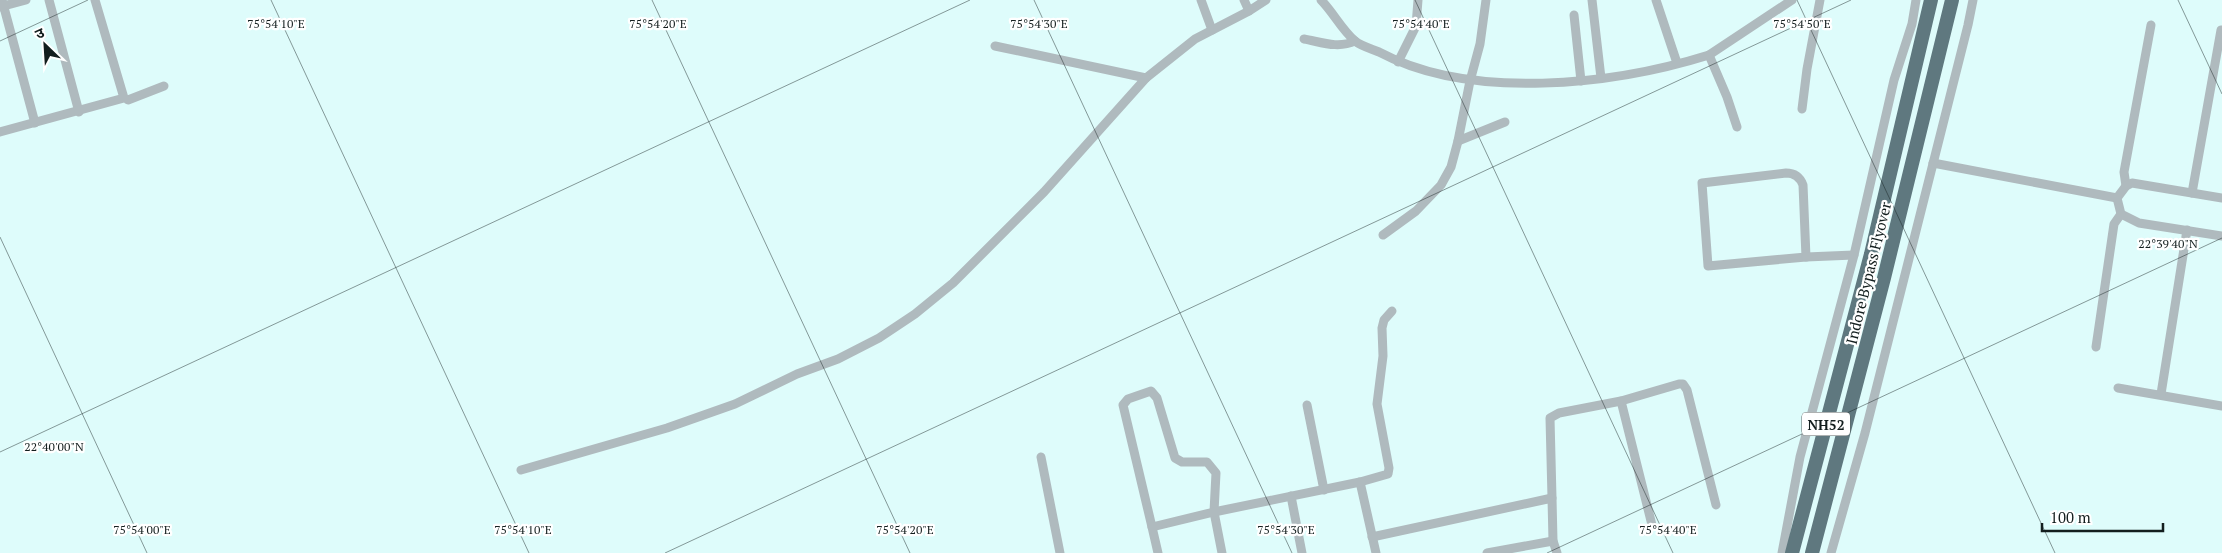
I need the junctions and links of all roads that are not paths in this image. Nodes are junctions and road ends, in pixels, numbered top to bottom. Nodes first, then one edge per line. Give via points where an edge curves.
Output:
1 (26, 0) edge
2 (49, 0) edge
3 (95, 0) edge
4 (1201, 0) edge
5 (1244, 0) edge
6 (1266, 0) edge
7 (1321, 0) edge
8 (1418, 0) edge
9 (1486, 0) edge
10 (1592, 0) edge
11 (1656, 0) edge
12 (1792, 0) edge
13 (1820, 0) edge
14 (1916, 0) edge
15 (1931, 0) edge
16 (1952, 0) edge
17 (1973, 0) edge
18 (2, 4) edge
19 (1249, 11) junction
20 (1574, 15) dead end
21 (2151, 25) dead end
22 (1212, 30) junction
23 (2221, 30) edge
24 (1304, 39) dead end
25 (1355, 41) junction
26 (995, 46) dead end
27 (1709, 55) junction
28 (1398, 62) junction
29 (1676, 63) junction
30 (1146, 78) junction
31 (1601, 78) junction
32 (1470, 80) junction
33 (1581, 81) junction
34 (164, 86) dead end
35 (128, 100) dead end
36 (1802, 109) dead end
37 (79, 112) junction
38 (1505, 122) dead end
39 (35, 123) junction
40 (1737, 127) dead end
41 (0, 132) edge
42 (1458, 142) junction
43 (1933, 162) junction
44 (2126, 186) junction
45 (2192, 193) junction
46 (2117, 198) junction
47 (2222, 198) edge
48 (2121, 214) junction
49 (2187, 230) junction
50 (1383, 235) dead end
51 (2222, 236) edge
52 (1854, 255) junction
53 (1806, 257) junction
54 (1392, 311) dead end
55 (2096, 347) dead end
56 (2118, 388) dead end
57 (2160, 394) junction
58 (1622, 401) junction
59 (1307, 405) dead end
60 (2222, 406) edge
61 (1041, 457) dead end
62 (521, 470) dead end
63 (1360, 482) junction
64 (1324, 490) junction
65 (1291, 496) junction
66 (1552, 498) junction
67 (1716, 505) dead end
68 (1214, 512) junction
69 (1652, 525) dead end
70 (1152, 527) junction
71 (1372, 537) junction
72 (1553, 541) junction
73 (1060, 553) edge
74 (1158, 553) edge
75 (1222, 553) edge
76 (1302, 553) edge
77 (1376, 553) edge
78 (1487, 553) edge
79 (1557, 553) edge
80 (1782, 553) edge
81 (1792, 553) edge
82 (1812, 553) edge
83 (1831, 553) edge

1 - 18 street
2 - 37 street
3 - 37 street via 124,98
4 - 22 street
5 - 19 street
6 - 19 street
7 - 25 street
8 - 28 street via 1416,26
9 - 32 street via 1480,44
10 - 31 street
11 - 29 street
12 - 27 street
13 - 36 street
14 - 52 street
15 - 81 highway, Indore Bypass Flyover / NH52 via 1865,279
16 - 82 highway, Indore Bypass Flyover / NH52
17 - 43 street
18 - 39 street
19 - 22 street
20 - 33 street
21 - 44 street via 2124,172
22 - 30 street via 1195,39
23 - 45 street
24 - 25 street via 1337,46
25 - 28 street
26 - 30 street
27 - 29 street
27 - 40 street
28 - 32 street
29 - 31 street
30 - 62 street via 1044,192 953,283 880,338 735,404 667,428
31 - 33 street
32 - 33 street
32 - 42 street
34 - 35 street
37 - 39 street
38 - 42 street
39 - 41 street
42 - 50 street via 1451,167 1441,185 1416,210
43 - 46 street
43 - 83 street
44 - 45 street via 2132,183
44 - 46 street
45 - 47 street
46 - 48 street
48 - 49 street via 2138,223
48 - 55 street via 2114,224
49 - 51 street
49 - 57 street
52 - 53 street
52 - 80 street via 1800,457
53 - 53 street via 1803,185 1798,177 1786,173 1702,183 1708,266
54 - 63 street via 1382,328 1377,404 1388,474
56 - 57 street
57 - 60 street
58 - 66 street via 1560,412 1550,418
58 - 67 street via 1679,384 1685,387
58 - 69 street
59 - 64 street
61 - 73 street
63 - 64 street
63 - 71 street
64 - 65 street
65 - 68 street
65 - 76 street
66 - 71 street
66 - 72 street
68 - 70 street
68 - 70 street via 1216,473 1207,462 1182,462 1175,458 1157,398 1151,391 1128,399 1123,405
68 - 75 street
70 - 74 street
71 - 77 street
72 - 78 street
72 - 79 street

